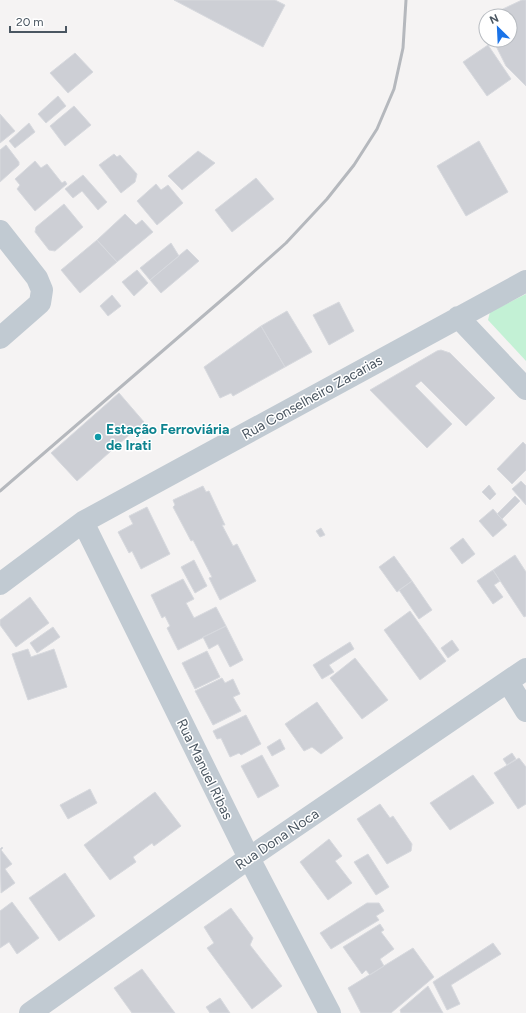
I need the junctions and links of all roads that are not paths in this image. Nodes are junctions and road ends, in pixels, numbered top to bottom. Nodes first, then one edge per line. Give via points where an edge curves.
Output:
1 (0, 231) edge
2 (526, 281) edge
3 (458, 317) junction
4 (0, 338) edge
5 (526, 389) edge
6 (83, 522) junction
7 (0, 584) edge
8 (526, 670) edge
9 (508, 682) junction
10 (526, 711) edge
11 (249, 858) junction
12 (30, 1013) edge
13 (330, 1013) edge

1 - 4 street via 37,278 42,290 40,303
2 - 3 street, Rua Conselheiro Zacarias
3 - 5 street
3 - 6 street, Rua Conselheiro Zacarias
6 - 7 street, Rua Conselheiro Zacarias
6 - 11 street, Rua Manuel Ribas
8 - 9 street, Rua Dona Noca
9 - 10 street
9 - 11 street, Rua Dona Noca
11 - 12 street, Rua Dona Noca
11 - 13 street, Rua Manuel Ribas

